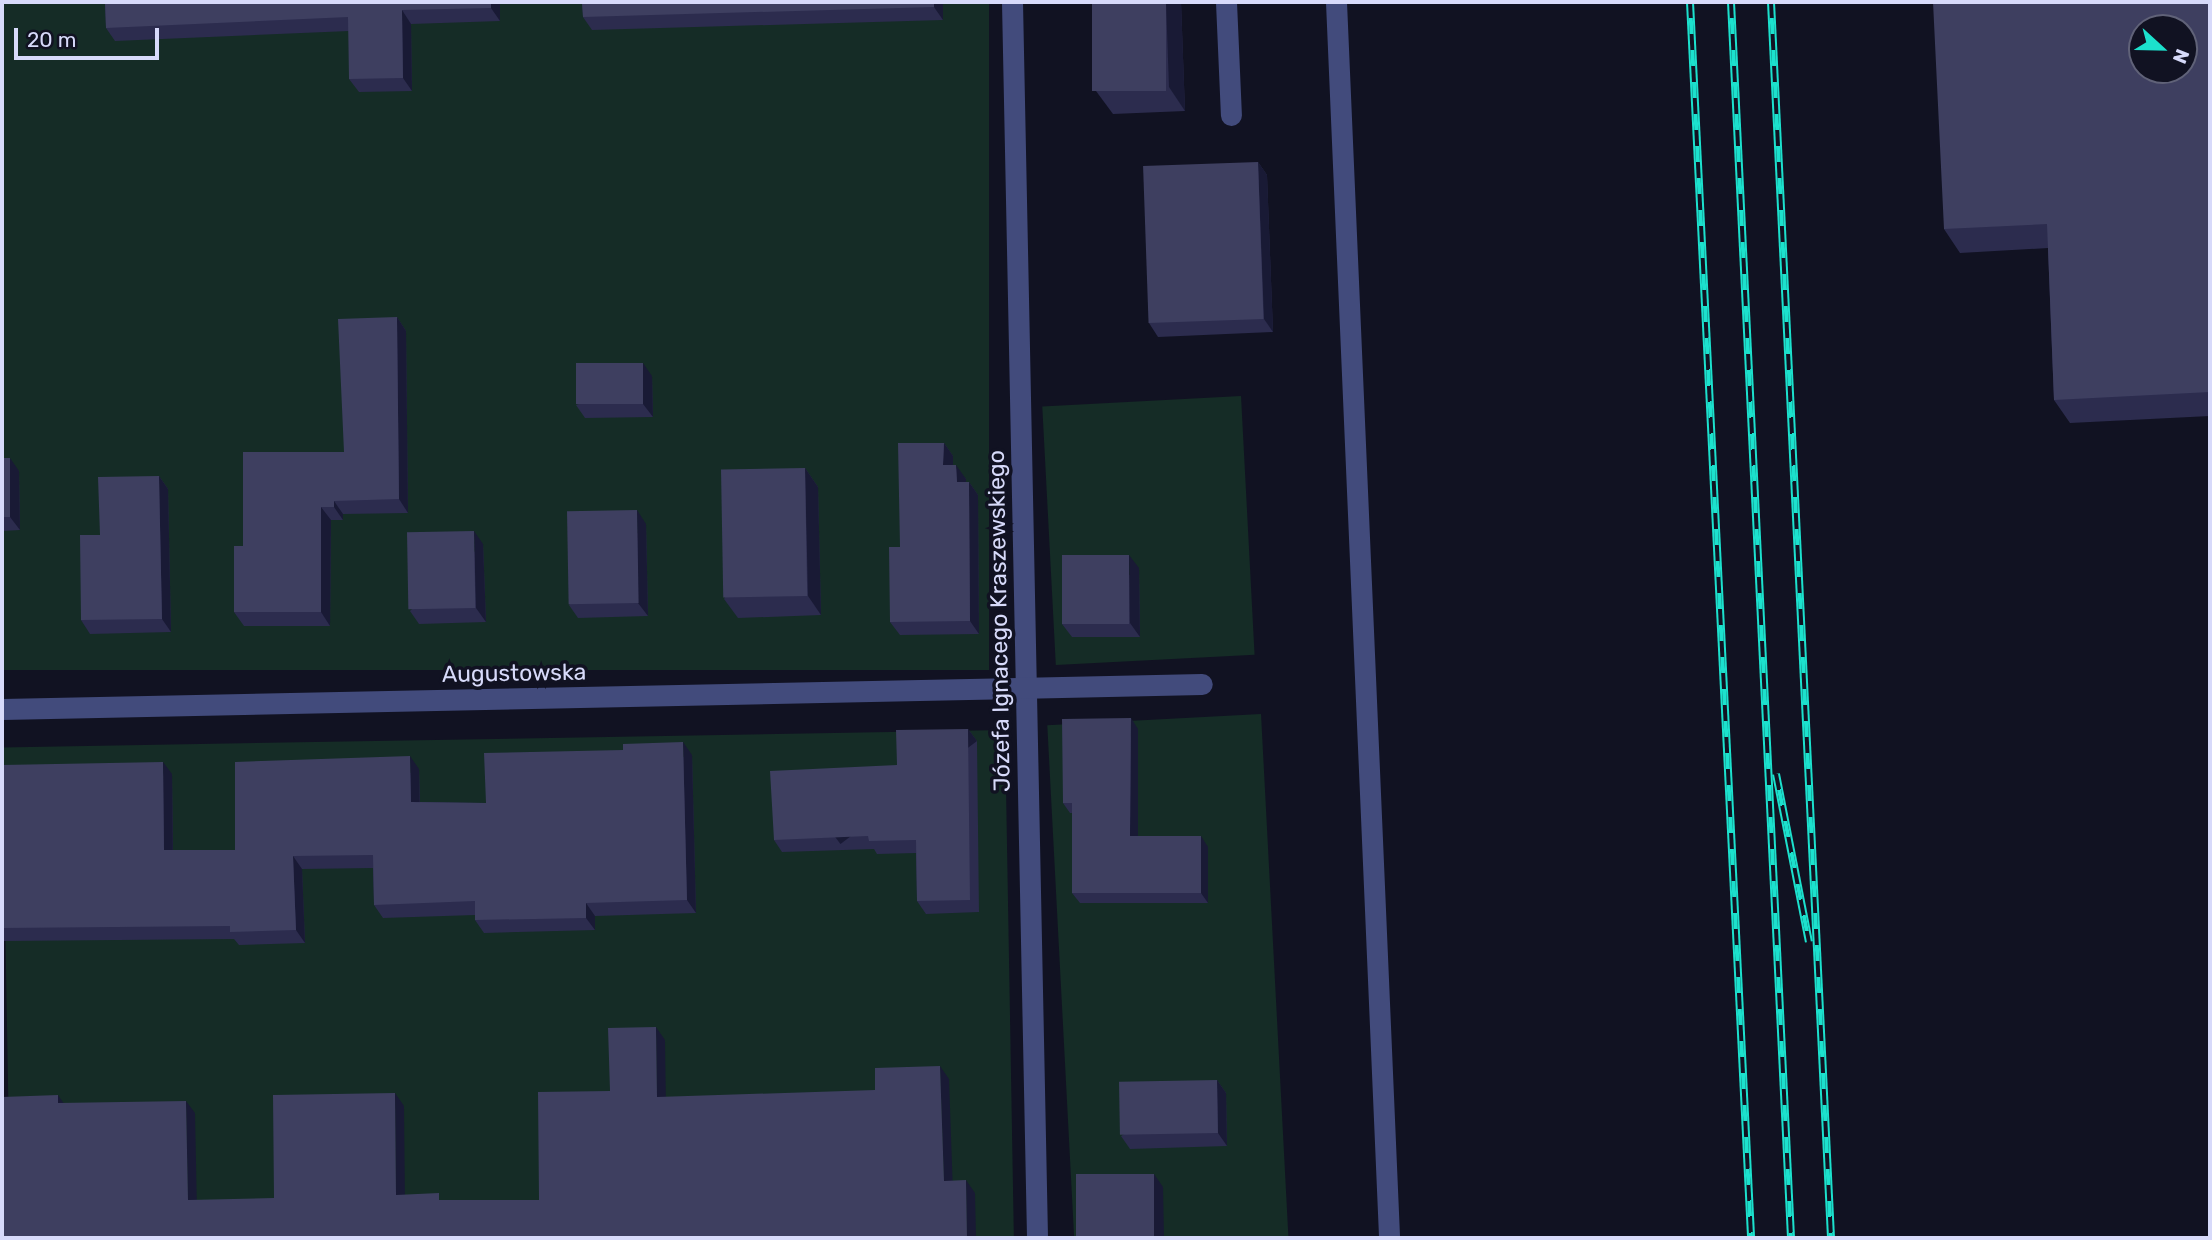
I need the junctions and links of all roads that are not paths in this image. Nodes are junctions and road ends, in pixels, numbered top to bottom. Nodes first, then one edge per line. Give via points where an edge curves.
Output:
1 (1012, 2) edge
2 (1226, 2) edge
3 (1336, 2) edge
4 (1231, 115) dead end
5 (1202, 684) dead end
6 (1027, 689) junction
7 (2, 709) edge
8 (1037, 1238) edge
9 (1389, 1238) edge

1 - 6 street, Józefa Ignacego Kraszewskiego
2 - 4 street
3 - 9 street
5 - 6 street, Augustowska
6 - 7 street, Augustowska
6 - 8 street, Józefa Ignacego Kraszewskiego

